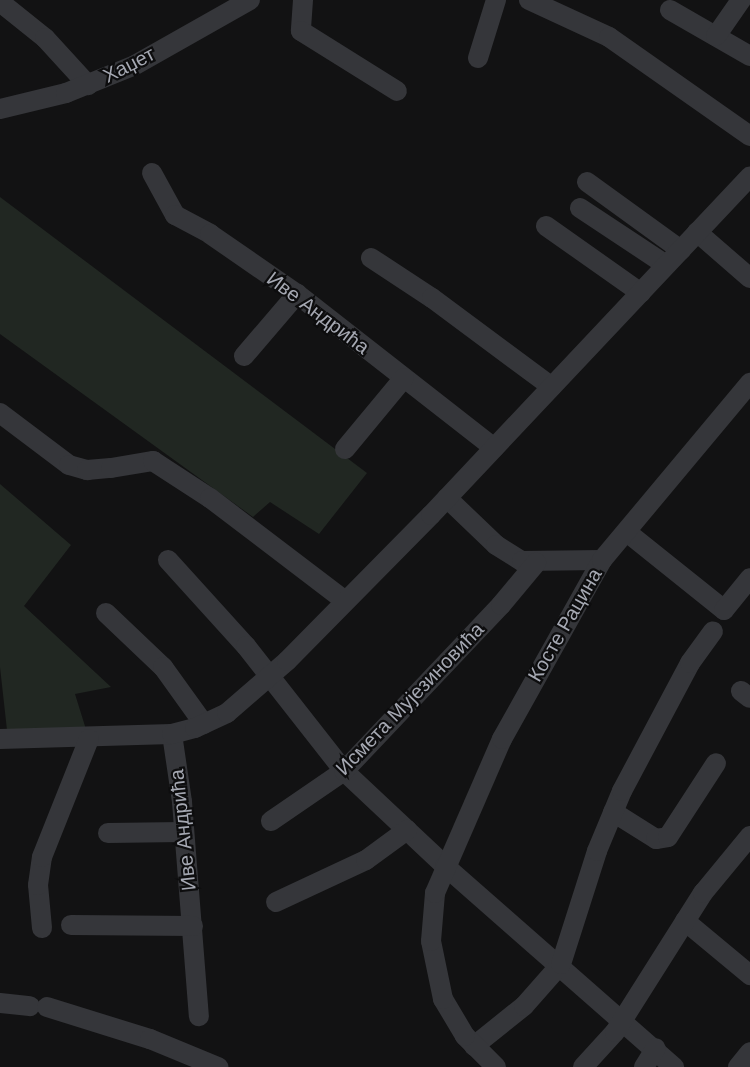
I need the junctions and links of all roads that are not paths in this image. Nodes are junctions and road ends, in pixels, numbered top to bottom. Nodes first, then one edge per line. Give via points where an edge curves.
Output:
1 (250, 0) edge
2 (303, 0) edge
3 (496, 0) edge
4 (529, 0) edge
5 (741, 0) edge
6 (0, 2) edge
7 (670, 10) dead end
8 (716, 36) junction
9 (750, 56) edge
10 (478, 58) dead end
11 (88, 85) junction
12 (397, 91) dead end
13 (0, 109) edge
14 (750, 136) edge
15 (152, 173) dead end
16 (750, 177) edge
17 (587, 182) dead end
18 (580, 208) dead end
19 (546, 226) dead end
20 (697, 232) junction
21 (681, 250) junction
22 (371, 258) dead end
23 (666, 265) junction
24 (750, 278) edge
25 (641, 293) junction
26 (297, 294) junction
27 (244, 356) dead end
28 (404, 378) junction
29 (750, 383) edge
30 (552, 387) junction
31 (0, 413) edge
32 (494, 448) junction
33 (345, 449) dead end
34 (447, 498) junction
35 (628, 533) junction
36 (168, 560) dead end
37 (602, 560) junction
38 (536, 563) junction
39 (750, 578) edge
40 (344, 600) junction
41 (106, 613) dead end
42 (712, 632) dead end
43 (270, 677) junction
44 (204, 724) junction
45 (172, 734) junction
46 (0, 739) edge
47 (90, 739) junction
48 (716, 763) dead end
49 (344, 771) junction
50 (613, 812) junction
51 (271, 821) dead end
52 (407, 830) junction
53 (182, 832) junction
54 (108, 833) dead end
55 (750, 836) edge
56 (445, 866) junction
57 (276, 902) dead end
58 (686, 921) junction
59 (70, 926) dead end
60 (193, 926) junction
61 (42, 928) dead end
62 (561, 964) junction
63 (750, 975) edge
64 (0, 1003) edge
65 (199, 1016) dead end
66 (624, 1020) junction
67 (474, 1046) junction
68 (656, 1048) junction
69 (750, 1052) edge
70 (209, 1060) edge
71 (496, 1067) edge
72 (583, 1067) edge
73 (644, 1067) edge
74 (674, 1067) edge
75 (738, 1067) edge

1 - 11 street, Хаџет via 135,66
2 - 12 street via 302,31
3 - 10 street
4 - 14 street via 609,37
5 - 8 street
6 - 11 street via 45,38
7 - 8 street
8 - 9 street
11 - 13 street, Хаџет
15 - 26 street, Иве Андрића via 175,215 210,234
16 - 20 street
17 - 21 street
18 - 23 street
19 - 25 street
20 - 21 street
20 - 24 street
21 - 23 street
22 - 30 street
23 - 25 street
25 - 30 street
26 - 27 street
26 - 28 street, Иве Андрића
28 - 32 street, Иве Андрића
28 - 33 street
29 - 35 street, Косте Рацина
30 - 32 street
31 - 40 street via 69,465 103,469 153,461 210,498
32 - 34 street
34 - 38 street via 504,551
34 - 40 street
35 - 37 street, Косте Рацина
35 - 39 street via 724,610
36 - 43 street
37 - 38 street
37 - 56 street, Косте Рацина via 520,704
38 - 49 street, Исмета Мујезиновића
40 - 43 street
41 - 44 street via 162,667
42 - 50 street via 667,704
43 - 44 street via 227,712
43 - 49 street
44 - 45 street
45 - 47 street
45 - 53 street, Иве Андрића
46 - 47 street
47 - 61 street via 42,857 38,885
48 - 50 street via 668,837 656,839
49 - 51 street, Исмета Мујезиновића
49 - 52 street
50 - 62 street
52 - 56 street
52 - 57 street via 366,860
53 - 54 street
53 - 60 street, Иве Андрића
55 - 58 street via 715,877
56 - 62 street
56 - 67 street, Косте Рацина via 431,916 433,953 447,1007
58 - 63 street
58 - 66 street
59 - 60 street
60 - 65 street, Иве Андрића
62 - 66 street
62 - 67 street via 524,1006
64 - 70 street via 39,1007
66 - 68 street
66 - 72 street
67 - 71 street, Косте Рацина
68 - 73 street
68 - 74 street
69 - 75 street

